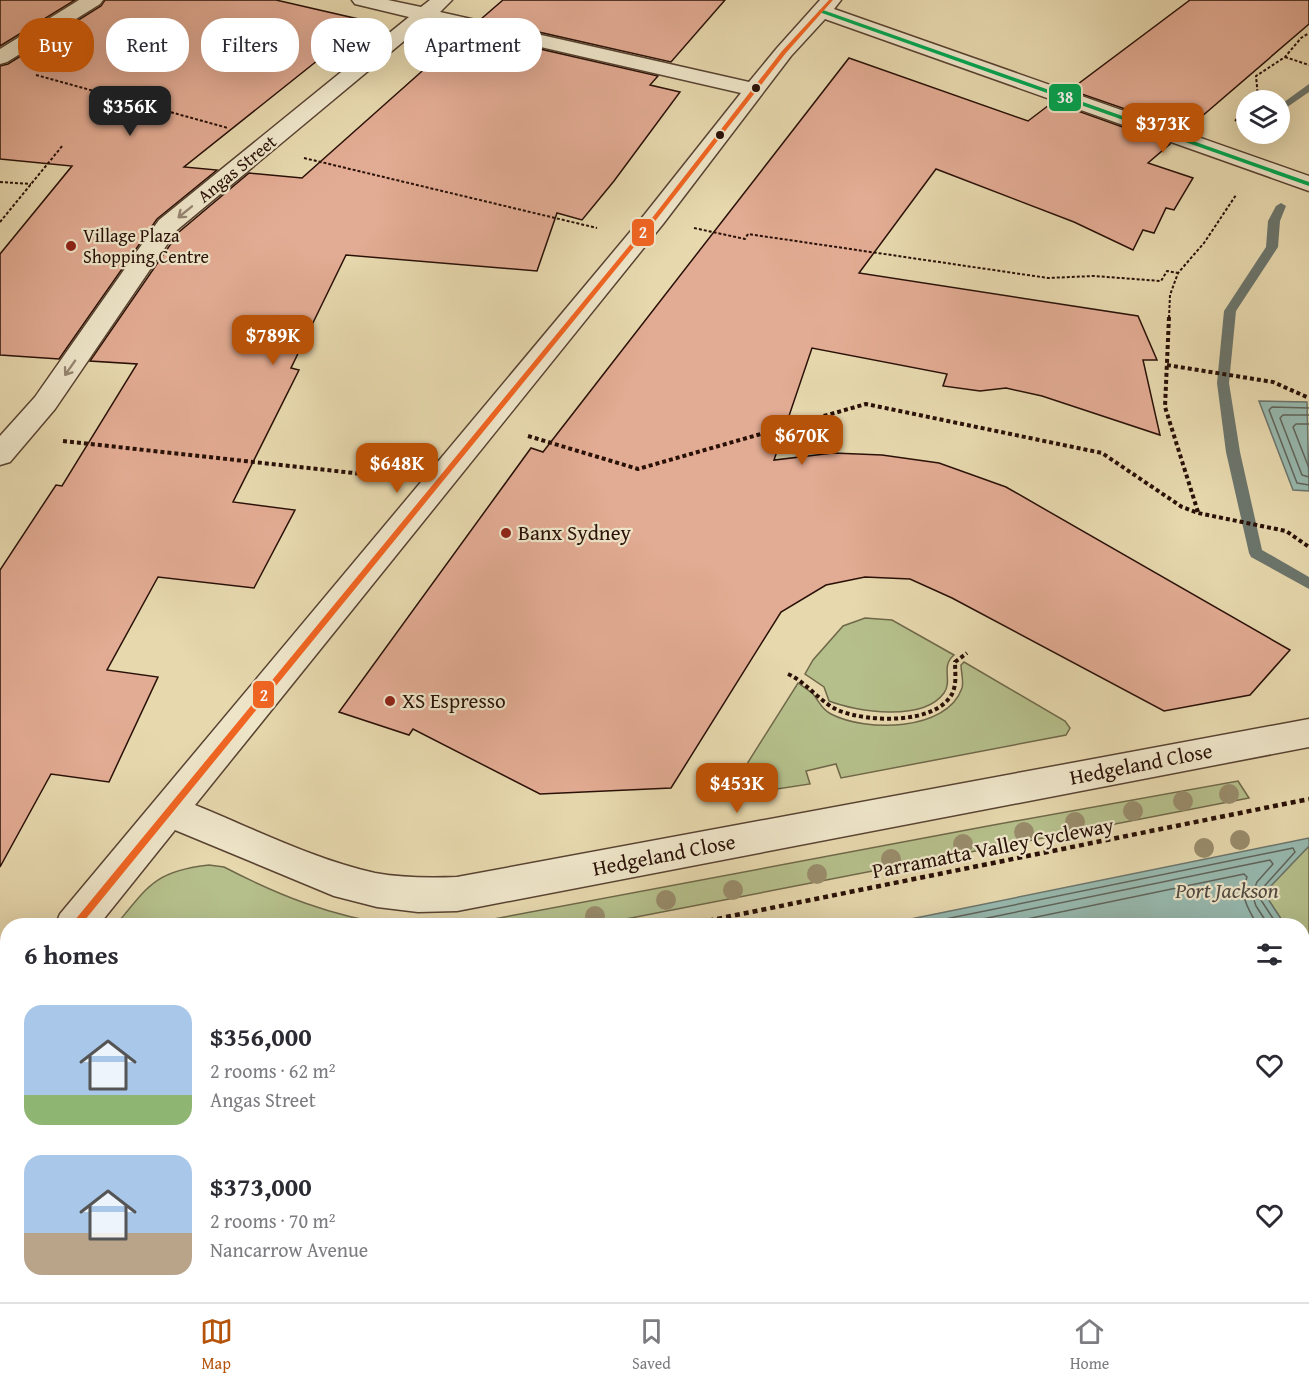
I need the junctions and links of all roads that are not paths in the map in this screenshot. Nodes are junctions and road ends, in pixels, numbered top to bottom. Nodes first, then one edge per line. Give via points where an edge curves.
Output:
1 (93, 0) edge
2 (362, 0) edge
3 (442, 0) edge
4 (826, 6) edge
5 (426, 14) junction
6 (0, 58) edge
7 (754, 90) junction
8 (1309, 184) edge
9 (7, 446) edge
10 (1309, 733) edge
11 (169, 811) junction
12 (81, 918) edge

1 - 6 street
2 - 5 street
3 - 5 street, Angas Street
4 - 7 street
4 - 8 street
5 - 7 street
5 -> 9 street, Angas Street via 168,225 45,403
7 - 11 street via 646,228
10 - 11 street, Hedgeland Close via 457,894 408,894 334,879
11 - 12 street

